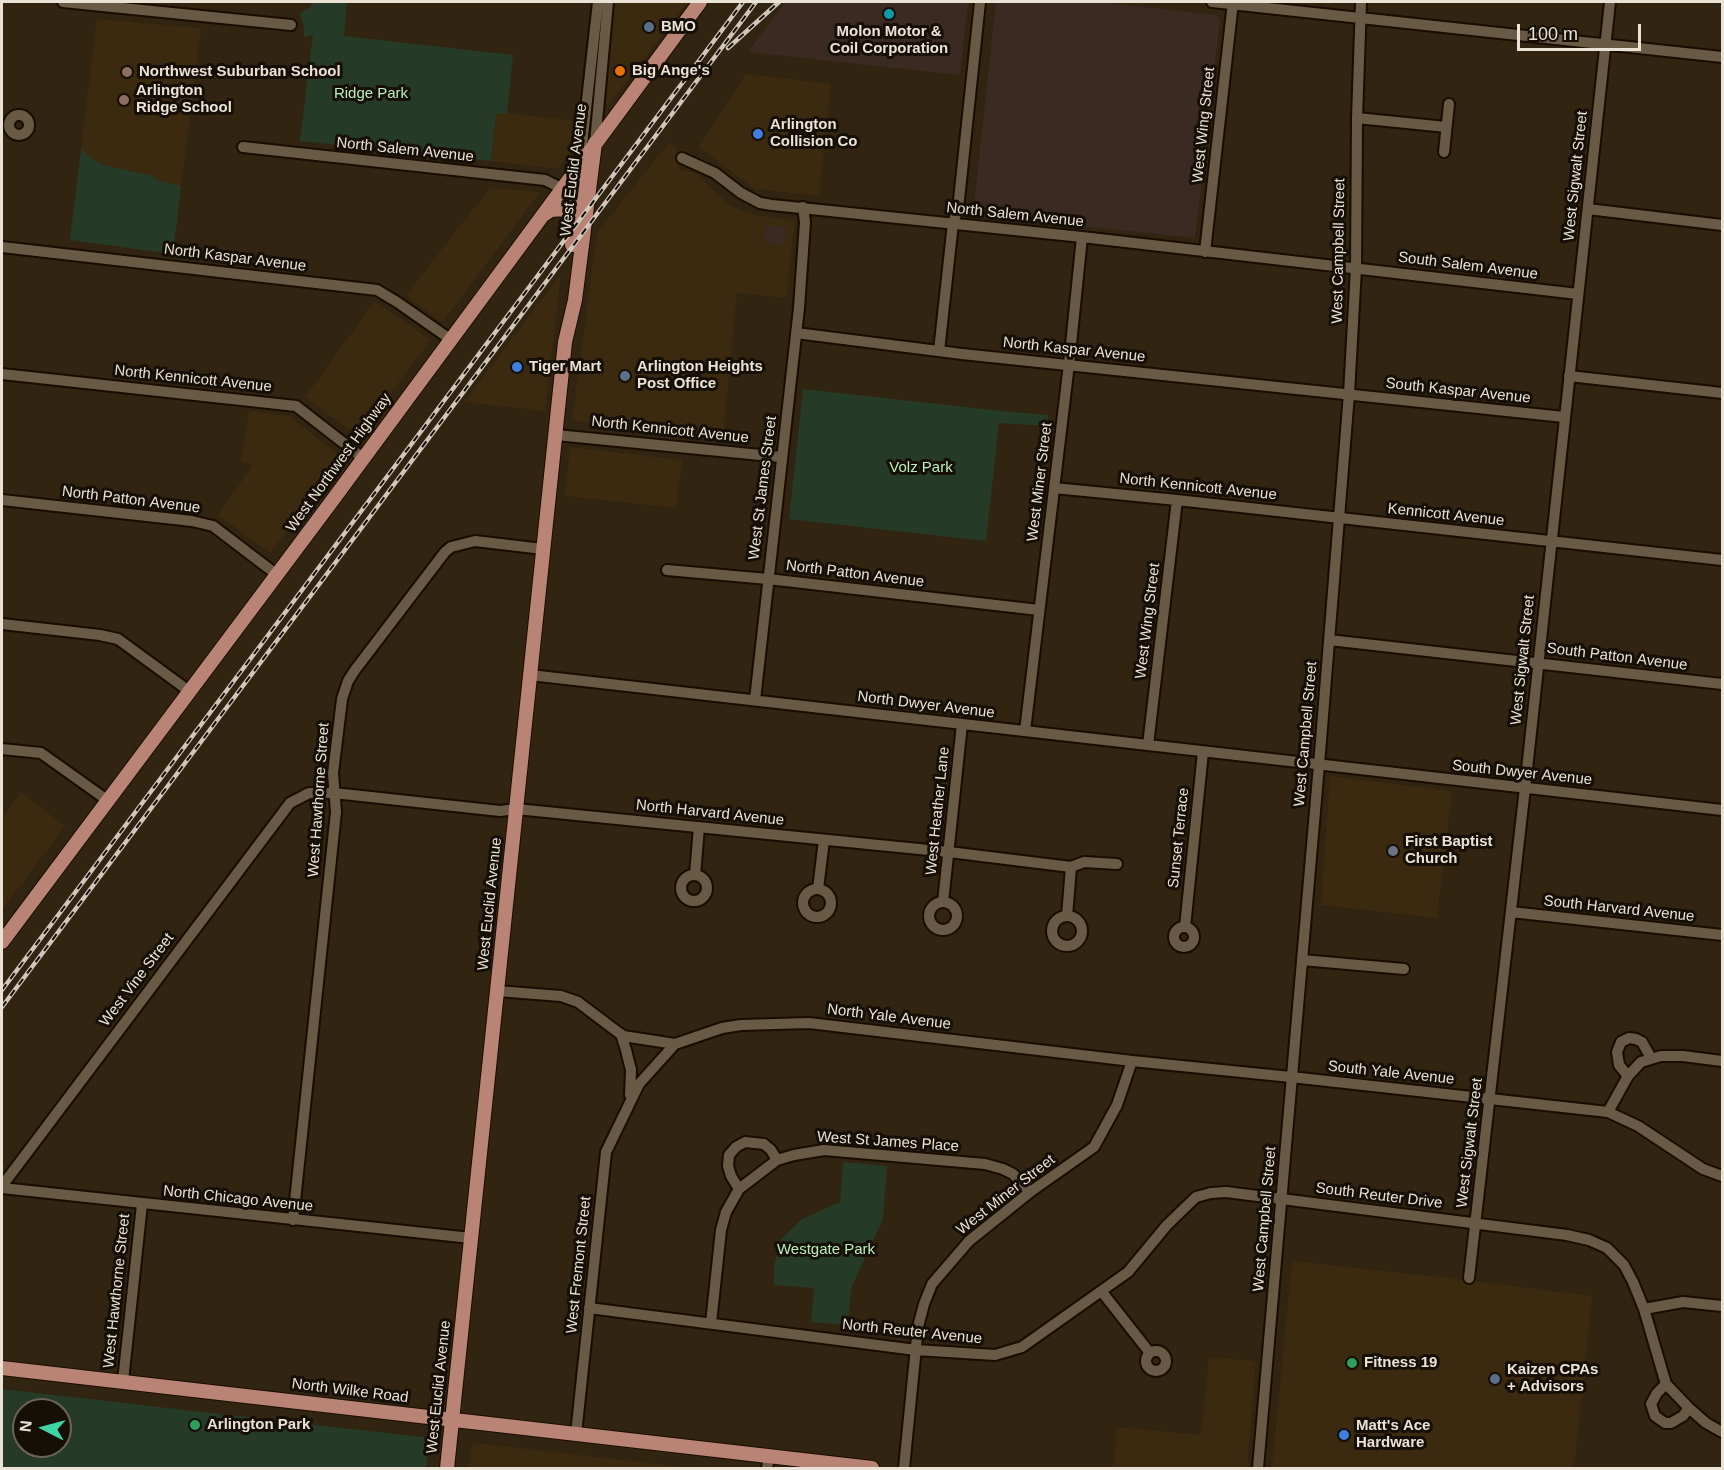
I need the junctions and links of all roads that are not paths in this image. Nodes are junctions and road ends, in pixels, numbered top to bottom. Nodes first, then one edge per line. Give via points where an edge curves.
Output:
1 (63, 2) edge
2 (598, 2) edge
3 (608, 2) edge
4 (700, 2) edge
5 (980, 2) edge
6 (1212, 2) edge
7 (1361, 2) edge
8 (1610, 2) edge
9 (1233, 3) edge
10 (149, 6) edge
11 (1359, 18) junction
12 (291, 26) dead end
13 (1606, 44) junction
14 (1722, 57) edge
15 (1449, 104) dead end
16 (1357, 118) junction
17 (1446, 127) junction
18 (595, 143) junction
19 (243, 147) dead end
20 (1444, 152) dead end
21 (682, 158) dead end
22 (580, 163) junction
23 (561, 188) junction
24 (803, 207) junction
25 (1588, 209) junction
26 (540, 217) junction
27 (574, 222) junction
28 (953, 223) junction
29 (1722, 225) edge
30 (1082, 237) junction
31 (2, 246) edge
32 (1205, 252) junction
33 (1356, 268) junction
34 (1578, 294) junction
35 (796, 333) junction
36 (450, 339) junction
37 (565, 342) junction
38 (939, 351) junction
39 (1069, 364) junction
40 (2, 374) edge
41 (1569, 376) junction
42 (1722, 393) edge
43 (1349, 394) junction
44 (1564, 417) junction
45 (556, 435) junction
46 (781, 457) junction
47 (363, 458) junction
48 (1054, 488) junction
49 (2, 500) edge
50 (1177, 500) junction
51 (1339, 517) junction
52 (1551, 542) junction
53 (543, 549) junction
54 (1722, 560) edge
55 (667, 570) dead end
56 (276, 574) junction
57 (768, 579) junction
58 (1039, 610) junction
59 (2, 624) edge
60 (1329, 640) junction
61 (1538, 663) junction
62 (530, 675) junction
63 (1722, 684) edge
64 (189, 692) junction
65 (755, 700) junction
66 (962, 724) junction
67 (1025, 731) junction
68 (1148, 745) junction
69 (2, 749) edge
70 (1203, 752) junction
71 (1319, 765) junction
72 (1525, 788) junction
73 (334, 793) junction
74 (300, 796) joint
75 (107, 800) junction
76 (516, 809) junction
77 (1722, 810) edge
78 (699, 827) junction
79 (824, 840) junction
80 (949, 852) junction
81 (1118, 864) dead end
82 (1071, 867) junction
83 (695, 875) dead end
84 (818, 889) dead end
85 (943, 902) dead end
86 (1511, 912) junction
87 (1067, 916) dead end
88 (1185, 927) dead end
89 (3, 935) edge
90 (1722, 935) edge
91 (1302, 960) junction
92 (1404, 969) dead end
93 (497, 991) junction
94 (621, 1034) junction
95 (675, 1044) junction
96 (1651, 1058) junction
97 (1132, 1061) junction
98 (1722, 1061) edge
99 (1628, 1076) junction
100 (1291, 1077) junction
101 (1490, 1099) junction
102 (628, 1104) junction
103 (1608, 1112) junction
104 (777, 1160) junction
105 (1722, 1176) edge
106 (2, 1187) edge
107 (739, 1189) junction
108 (1030, 1192) junction
109 (1282, 1199) junction
110 (142, 1204) junction
111 (293, 1220) junction
112 (1476, 1224) junction
113 (471, 1238) junction
114 (1469, 1278) dead end
115 (1102, 1292) junction
116 (1722, 1306) edge
117 (589, 1308) junction
118 (1644, 1309) junction
119 (711, 1323) junction
120 (916, 1350) junction
121 (1150, 1353) dead end
122 (2, 1368) edge
123 (123, 1381) junction
124 (1666, 1384) junction
125 (1689, 1408) junction
126 (453, 1419) junction
127 (1722, 1432) edge
128 (576, 1434) junction
129 (768, 1462) edge
130 (447, 1468) edge
131 (872, 1468) edge
132 (903, 1468) edge
133 (1258, 1468) edge

1 - 10 street
2 - 22 street, West Euclid Avenue
3 - 18 street, West Euclid Avenue
4 - 18 main road, West Northwest Highway
5 - 28 street via 958,209
6 - 9 street
7 - 11 street, West Campbell Street
8 - 13 street, West Sigwalt Street
9 - 11 street
9 - 32 street, West Wing Street
10 - 12 street
11 - 13 street
11 - 16 street, West Campbell Street
13 - 14 street
13 - 25 street, West Sigwalt Street
15 - 17 street
16 - 17 street
16 - 33 street, West Campbell Street
17 - 20 street
18 - 22 main road, West Northwest Highway
18 - 37 main road, West Euclid Avenue via 575,300
19 - 23 street, North Salem Avenue via 545,180
21 - 24 street, North Salem Avenue via 715,172 741,194 760,203
22 - 23 main road, West Northwest Highway
22 - 27 main road, West Euclid Avenue
23 - 26 main road, West Northwest Highway
24 - 28 street, North Salem Avenue
24 - 35 street, West St James Street
25 - 29 street
25 - 34 street, West Sigwalt Street
26 - 27 main road via 551,210 564,209
26 - 36 main road, West Northwest Highway
27 - 37 main road, West Euclid Avenue
28 - 30 street, North Salem Avenue
28 - 38 street
30 - 32 street, North Salem Avenue
30 - 39 street, West Miner Street
31 - 36 street, North Kaspar Avenue via 377,290
32 - 33 street, North Salem Avenue
33 - 34 street, South Salem Avenue
33 - 43 street, West Campbell Street
34 - 41 street, West Sigwalt Street
35 - 38 street, North Kaspar Avenue
35 - 46 street, West St James Street
36 - 47 main road, West Northwest Highway
37 - 45 main road, West Euclid Avenue
38 - 39 street, North Kaspar Avenue
39 - 43 street, North Kaspar Avenue
39 - 48 street, West Miner Street
40 - 47 street, North Kennicott Avenue via 296,406
41 - 42 street
41 - 44 street, West Sigwalt Street
43 - 44 street, South Kaspar Avenue
43 - 51 street, West Campbell Street
44 - 52 street, West Sigwalt Street
45 - 46 street, North Kennicott Avenue
45 - 53 main road, West Euclid Avenue
46 - 57 street, West St James Street
47 - 56 main road, West Northwest Highway
48 - 50 street, North Kennicott Avenue
48 - 58 street, West Miner Street
49 - 56 street, North Patton Avenue via 213,526
50 - 51 street, North Kennicott Avenue
50 - 68 street, West Wing Street
51 - 52 street, Kennicott Avenue
51 - 60 street, West Campbell Street
52 - 54 street, Kennicott Avenue
52 - 61 street, West Sigwalt Street
53 - 62 main road, West Euclid Avenue
53 - 73 street, West Hawthorne Street via 475,541 445,552 348,681 334,762
55 - 57 street, North Patton Avenue
56 - 64 main road, West Northwest Highway
57 - 58 street, North Patton Avenue
57 - 65 street, West St James Street
58 - 67 street, West Miner Street
59 - 64 street via 118,639
60 - 61 street, South Patton Avenue
60 - 71 street, West Campbell Street
61 - 63 street, South Patton Avenue
61 - 72 street, West Sigwalt Street
62 - 65 street, North Dwyer Avenue
62 - 76 main road, West Euclid Avenue
64 - 75 main road, West Northwest Highway
65 - 66 street, North Dwyer Avenue
66 - 67 street, North Dwyer Avenue
66 - 80 street, West Heather Lane
67 - 68 street, North Dwyer Avenue
68 - 70 street, North Dwyer Avenue
69 - 75 street via 41,753
70 - 71 street, North Dwyer Avenue
70 - 88 street, Sunset Terrace
71 - 72 street, South Dwyer Avenue
71 - 91 street, West Campbell Street
72 - 77 street, South Dwyer Avenue
72 - 86 street, West Sigwalt Street
73 - 74 street, North Harvard Avenue
73 - 76 street, North Harvard Avenue via 500,811
73 - 111 street, West Hawthorne Street via 336,812
74 - 106 street, West Vine Street via 290,803
75 - 89 main road, West Northwest Highway
76 - 78 street, North Harvard Avenue
76 - 93 main road, West Euclid Avenue
78 - 79 street, North Harvard Avenue
78 - 83 street
79 - 80 street, North Harvard Avenue
79 - 84 street
80 - 82 street, North Harvard Avenue
80 - 85 street, West Heather Lane
81 - 82 street, North Harvard Avenue via 1084,862
82 - 87 street
86 - 90 street, South Harvard Avenue
86 - 101 street, West Sigwalt Street
91 - 92 street
91 - 100 street, West Campbell Street
93 - 94 street, North Yale Avenue via 561,996 578,1002
93 - 113 main road, West Euclid Avenue
94 - 95 street, North Yale Avenue
94 - 102 street, West Fremont Street via 631,1070
95 - 97 street, North Yale Avenue via 741,1025 809,1023
95 - 102 street, West Fremont Street via 639,1084
96 - 98 street via 1683,1056
96 - 99 street via 1641,1062
96 - 99 street via 1642,1042 1629,1038 1621,1042 1617,1052 1619,1065
97 - 100 street, North Yale Avenue
97 - 108 street, West Miner Street via 1118,1105 1094,1147
99 - 103 street
100 - 101 street, South Yale Avenue
100 - 109 street, West Campbell Street
101 - 103 street, South Yale Avenue
101 - 112 street, West Sigwalt Street
102 - 117 street, West Fremont Street via 606,1152
103 - 105 street, South Yale Avenue via 1638,1126 1703,1169
104 - 107 street, West St James Place
104 - 107 street via 764,1144 745,1142 736,1147 729,1155 728,1166
104 - 108 street, West St James Place via 824,1150 984,1164 1013,1174
106 - 110 street, North Chicago Avenue
107 - 119 street, West St James Place via 720,1230
108 - 120 street, West Miner Street via 969,1241 932,1284 918,1327
109 - 112 street, South Reuter Drive
109 - 115 street, North Reuter Avenue via 1226,1192 1196,1197 1128,1272
109 - 133 street, West Campbell Street
110 - 111 street, North Chicago Avenue
110 - 123 street, West Hawthorne Street
111 - 113 street, North Chicago Avenue
112 - 114 street, West Sigwalt Street
112 - 118 street, South Reuter Drive via 1567,1235 1607,1248 1624,1264
113 - 126 main road, West Euclid Avenue
115 - 120 street, North Reuter Avenue via 1009,1352 995,1355
115 - 121 street
116 - 118 street via 1683,1302
117 - 119 street, North Reuter Avenue
117 - 128 street, West Fremont Street
118 - 124 street, South Reuter Drive
119 - 120 street, North Reuter Avenue
120 - 132 street, West Miner Street
122 - 123 main road, North Wilke Road
123 - 126 main road, North Wilke Road
124 - 125 street, South Reuter Drive
124 - 125 street via 1651,1404 1655,1416 1671,1423
125 - 127 street, South Reuter Drive
126 - 128 main road, North Wilke Road
126 - 130 main road, West Euclid Avenue
128 - 129 main road, North Wilke Road
129 - 131 main road, North Wilke Road

